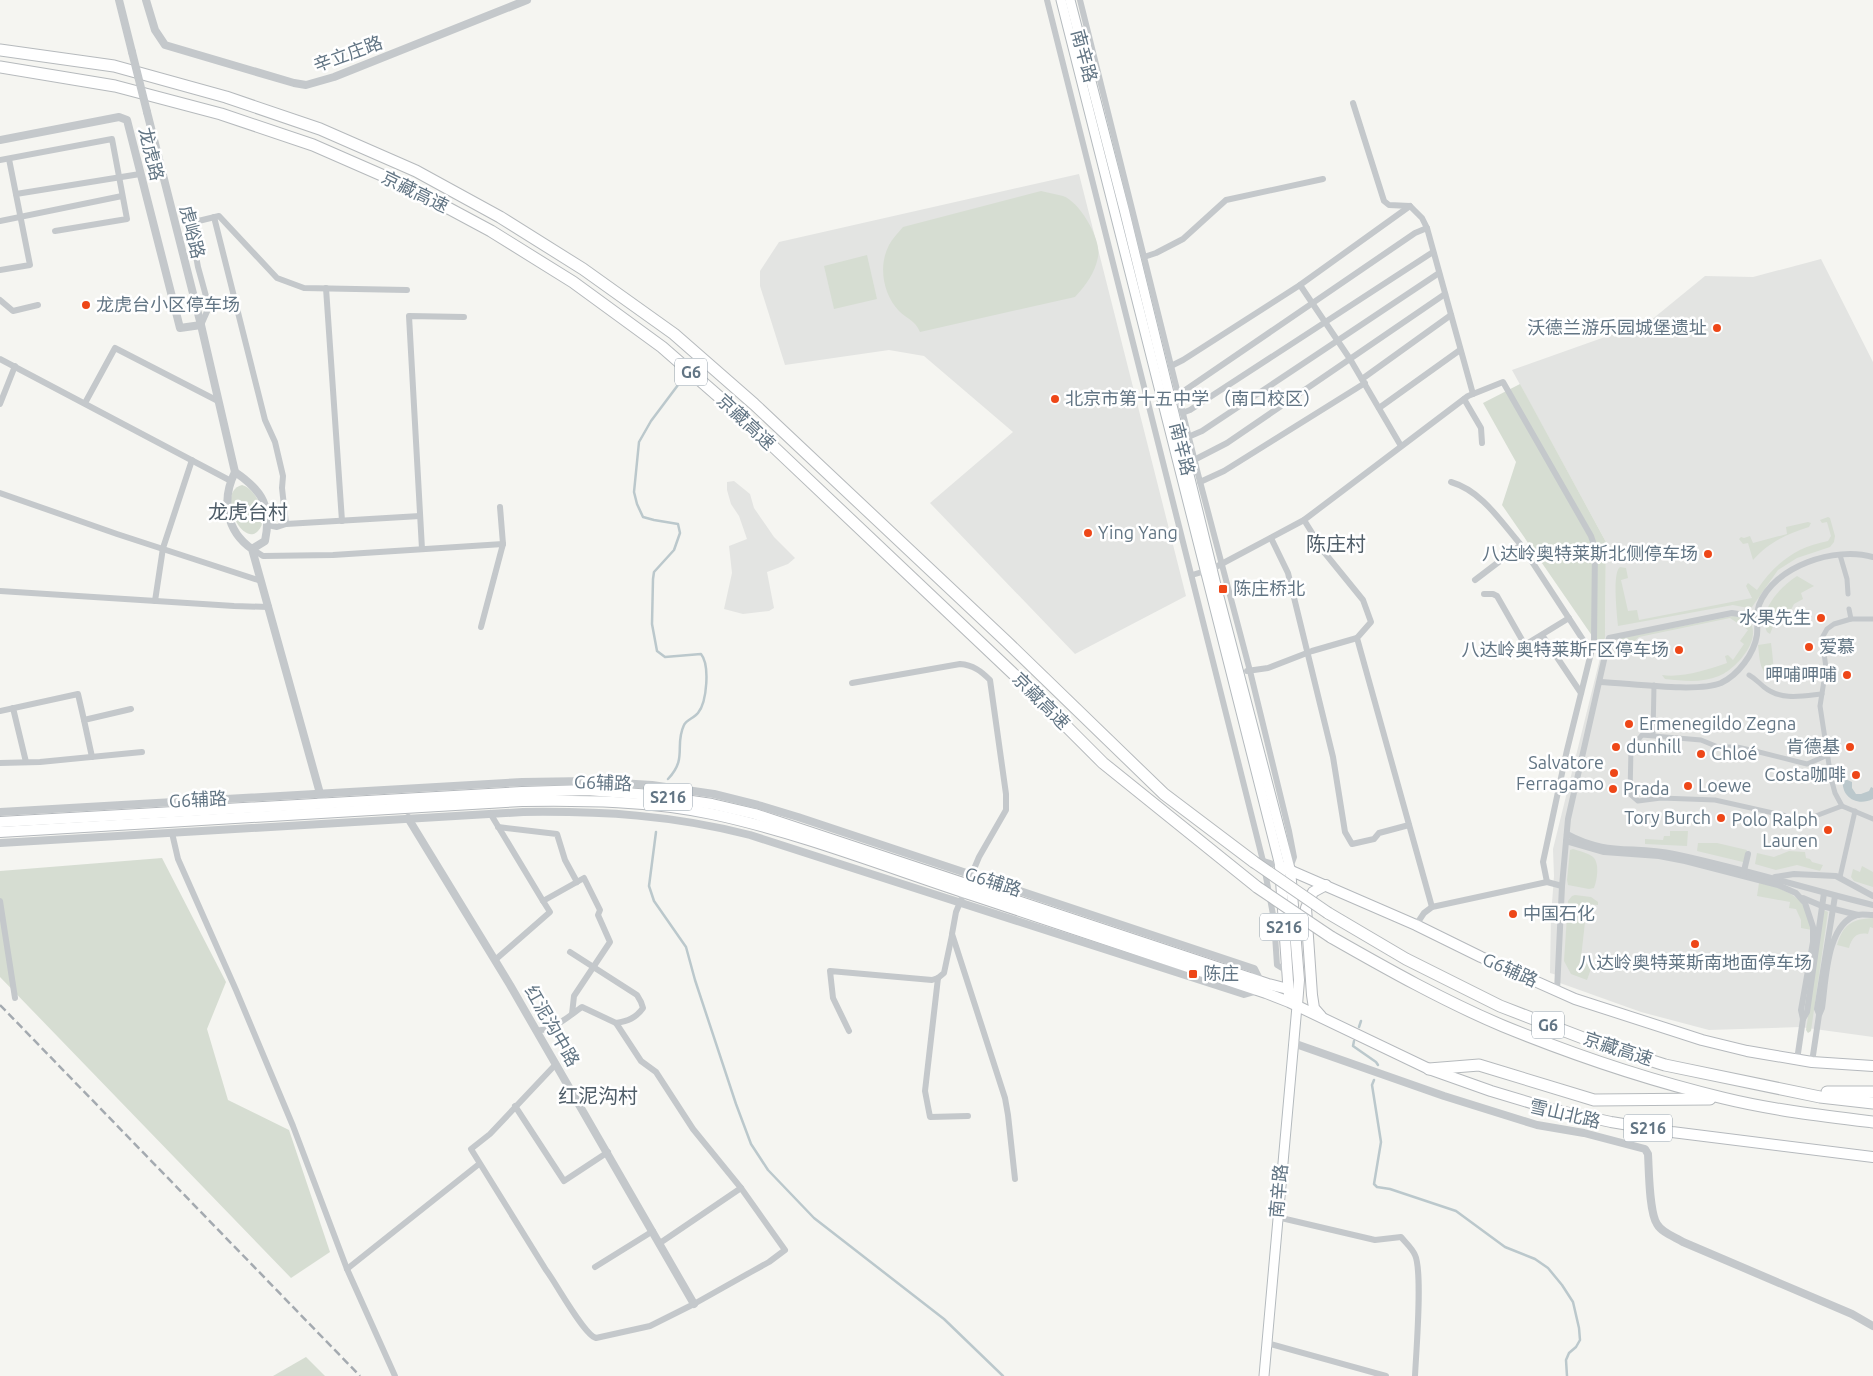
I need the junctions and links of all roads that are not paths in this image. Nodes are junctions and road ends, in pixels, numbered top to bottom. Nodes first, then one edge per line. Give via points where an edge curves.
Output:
1 (119, 0) edge
2 (146, 0) edge
3 (527, 0) edge
4 (1047, 0) edge
5 (1061, 0) edge
6 (1070, 0) edge
7 (1080, 0) edge
8 (0, 50) edge
9 (0, 67) edge
10 (1353, 103) dead end
11 (0, 140) edge
12 (9, 159) junction
13 (0, 160) edge
14 (140, 174) junction
15 (119, 178) junction
16 (1322, 179) dead end
17 (16, 194) junction
18 (122, 196) junction
19 (1410, 206) junction
20 (20, 216) junction
21 (214, 217) junction
22 (0, 221) edge
23 (1427, 228) junction
24 (55, 231) dead end
25 (1433, 252) junction
26 (1144, 257) junction
27 (0, 270) edge
28 (1439, 273) junction
29 (1300, 285) junction
30 (326, 288) junction
31 (406, 290) dead end
32 (1445, 294) junction
33 (0, 300) edge
34 (1312, 303) junction
35 (38, 305) dead end
36 (1451, 315) junction
37 (464, 318) dead end
38 (1325, 322) junction
39 (201, 325) junction
40 (1337, 341) junction
41 (1460, 350) junction
42 (0, 359) edge
43 (1350, 359) junction
44 (14, 366) junction
45 (1171, 366) junction
46 (1363, 381) junction
47 (1473, 394) junction
48 (1178, 395) junction
49 (1464, 399) junction
50 (218, 401) junction
51 (85, 403) junction
52 (0, 404) edge
53 (1379, 408) junction
54 (1182, 413) junction
55 (1188, 437) junction
56 (1482, 443) dead end
57 (1401, 446) junction
58 (192, 460) junction
59 (1194, 460) junction
60 (235, 472) junction
61 (230, 481) junction
62 (1200, 482) junction
63 (1451, 482) dead end
64 (0, 493) edge
65 (500, 507) dead end
66 (420, 516) junction
67 (1304, 520) junction
68 (342, 521) junction
69 (286, 524) junction
70 (268, 525) junction
71 (1271, 538) junction
72 (503, 544) junction
73 (1521, 545) junction
74 (162, 548) junction
75 (252, 549) junction
76 (422, 549) junction
77 (1840, 555) junction
78 (1873, 557) edge
79 (1221, 564) junction
80 (1208, 570) junction
81 (1192, 575) junction
82 (1475, 580) dead end
83 (261, 581) junction
84 (0, 591) edge
85 (1484, 594) dead end
86 (1848, 594) dead end
87 (155, 601) junction
88 (268, 607) junction
89 (1849, 608) dead end
90 (1757, 617) junction
91 (1569, 618) junction
92 (1850, 619) junction
93 (1873, 619) edge
94 (481, 627) dead end
95 (1542, 635) junction
96 (1357, 638) junction
97 (1591, 652) junction
98 (1307, 653) junction
99 (1250, 671) junction
100 (1238, 673) junction
101 (1749, 675) dead end
102 (1600, 682) junction
103 (852, 683) dead end
104 (1654, 685) junction
105 (1581, 693) junction
106 (1822, 694) junction
107 (14, 708) junction
108 (131, 708) dead end
109 (0, 712) edge
110 (84, 720) junction
111 (1653, 735) junction
112 (142, 752) dead end
113 (1828, 755) junction
114 (92, 757) junction
115 (26, 762) junction
116 (0, 763) edge
117 (322, 798) junction
118 (1842, 806) junction
119 (1855, 811) junction
120 (1873, 811) edge
121 (0, 812) edge
122 (490, 813) junction
123 (1867, 815) junction
124 (408, 818) junction
125 (1873, 819) edge
126 (0, 822) edge
127 (1410, 825) junction
128 (498, 827) junction
129 (0, 832) edge
130 (172, 833) junction
131 (1567, 834) junction
132 (1566, 841) junction
133 (0, 843) edge
134 (1748, 854) dead end
135 (1259, 861) junction
136 (1285, 867) junction
137 (1743, 874) junction
138 (1840, 877) junction
139 (1771, 878) junction
140 (577, 882) junction
141 (1547, 882) junction
142 (1326, 885) junction
143 (1562, 886) junction
144 (966, 888) junction
145 (1796, 893) junction
146 (1824, 893) junction
147 (1834, 896) junction
148 (1873, 896) edge
149 (0, 901) edge
150 (543, 901) junction
151 (1873, 905) edge
152 (1822, 906) junction
153 (1432, 908) junction
154 (1832, 908) junction
155 (1860, 915) junction
156 (1873, 915) edge
157 (1416, 925) junction
158 (952, 934) junction
159 (570, 952) dead end
160 (494, 960) junction
161 (593, 967) junction
162 (1287, 971) junction
163 (938, 978) junction
164 (1259, 986) junction
165 (1288, 989) junction
166 (1557, 991) junction
167 (15, 998) dead end
168 (1293, 1004) junction
169 (572, 1014) junction
170 (1819, 1015) junction
171 (1321, 1016) junction
172 (1802, 1020) junction
173 (616, 1024) junction
174 (536, 1030) junction
175 (849, 1031) dead end
176 (1294, 1043) junction
177 (1797, 1060) junction
178 (1812, 1062) junction
179 (556, 1064) junction
180 (1873, 1066) edge
181 (1430, 1069) junction
182 (1785, 1091) junction
183 (1873, 1092) edge
184 (1724, 1099) junction
185 (1873, 1103) edge
186 (515, 1106) junction
187 (968, 1116) dead end
188 (1873, 1122) edge
189 (608, 1152) junction
190 (1873, 1157) edge
191 (480, 1164) junction
192 (1015, 1179) dead end
193 (741, 1188) junction
194 (1277, 1217) junction
195 (654, 1231) junction
196 (660, 1243) junction
197 (595, 1267) dead end
198 (347, 1269) junction
199 (694, 1304) junction
200 (1873, 1326) edge
201 (1267, 1343) junction
202 (395, 1376) edge
203 (1264, 1376) edge
204 (1386, 1376) edge
205 (1415, 1376) edge

1 - 39 street, 虎峪路, bridge
2 - 3 street, 辛立庄路 via 155,30 165,45 306,84 334,77
4 - 81 street
5 - 80 main road, 南辛路
6 - 80 main road, 南辛路 via 1124,208
7 - 26 street
8 - 135 highway, 京藏高速 / G6 via 114,66 226,96 320,129 416,171 500,217 582,269 674,334 754,404 1164,794
9 - 184 highway, 京藏高速 / G6, bridge via 115,86 221,114 313,145 409,187 491,231 573,282 662,346 742,416 1024,683 1103,763 1257,888 1331,937 1409,981 1502,1025 1591,1060
10 - 19 street via 1384,201
11 - 14 street, 龙虎路 via 119,118 126,120 129,127
12 - 13 street
12 - 15 street via 112,139
12 - 17 street
14 - 15 street
14 - 39 street, 龙虎路 via 180,328
15 - 17 street
15 - 18 street
16 - 26 street via 1226,200 1184,239
17 - 20 street
18 - 20 street
18 - 24 street via 127,219
19 - 23 street
19 - 29 street
20 - 22 street
20 - 27 street via 30,264
21 - 30 street via 219,216 277,278 304,288
21 - 39 street via 190,223 208,307
21 - 69 street via 265,420 282,467
23 - 25 street
23 - 34 street
25 - 28 street
25 - 38 street
26 - 45 street
28 - 32 street
28 - 40 street
29 - 34 street
29 - 45 street
30 - 31 street
30 - 68 street
32 - 36 street
32 - 43 street
33 - 35 street via 13,311
34 - 38 street
34 - 48 street
36 - 41 street
36 - 46 street
37 - 66 street via 409,316
38 - 40 street
38 - 54 street
39 - 50 street, 虎峪路
40 - 43 street
40 - 55 street via 1202,431
41 - 47 street
41 - 53 street
42 - 44 street
43 - 46 street
43 - 59 street via 1228,443
44 - 51 street
44 - 52 street
45 - 48 street
46 - 53 street
46 - 62 street via 1224,471
47 - 49 street
47 - 97 street via 1504,382 1594,542 1594,641
48 - 54 street
49 - 56 street via 1481,428
49 - 57 street
50 - 51 street via 115,348
50 - 60 street, 虎峪路
51 - 58 street
53 - 57 street
54 - 55 street
55 - 59 street
57 - 67 street
58 - 61 street
58 - 74 street
59 - 62 street
60 - 61 street
60 - 70 street via 253,484 262,497
61 - 75 street via 228,517 241,541
62 - 79 street
63 - 73 street via 1478,496
64 - 74 street
65 - 72 street
66 - 68 street
66 - 76 street
67 - 71 street
67 - 96 street via 1324,552 1363,600 1371,622
68 - 69 street
69 - 70 street
70 - 75 street via 265,541
71 - 79 street
71 - 98 street via 1288,572
72 - 76 street
72 - 94 street
73 - 82 street
73 - 91 street
74 - 83 street
74 - 87 street
75 - 76 street via 263,556
75 - 83 street
77 - 78 street
77 - 86 street
77 - 90 street via 1814,559 1793,568 1765,594
79 - 80 street
79 - 99 street
80 - 81 street
80 - 100 main road, 南辛路
80 - 136 main road, 南辛路
81 - 135 street
83 - 88 street
84 - 87 street
85 - 95 street via 1497,596 1525,645
87 - 88 street
88 - 117 street
89 - 92 street
90 - 102 street via 1732,613 1609,638
90 - 104 street via 1751,650 1731,677 1700,687
91 - 95 street
91 - 97 street
92 - 93 street
92 - 106 street via 1834,624 1823,633 1826,668
95 - 105 street
96 - 98 street
96 - 127 street
97 - 105 street
98 - 99 street via 1268,668
98 - 127 street via 1333,757 1345,832 1352,844
99 - 100 street
99 - 136 street via 1293,849 1294,857
100 - 136 main road, 南辛路
101 - 106 street via 1778,694 1794,697
102 - 104 street
102 - 131 street
103 - 144 street via 960,664 970,665 990,680 1006,810 979,857
104 - 111 street
105 - 141 street via 1543,862
106 - 113 street via 1820,706
107 - 109 street
107 - 110 street via 78,694
107 - 115 street
108 - 110 street
110 - 114 street
111 - 113 street via 1702,740 1718,747 1755,751 1807,764
111 - 118 street via 1642,735 1631,749 1630,794 1638,801 1661,798 1715,800 1805,820
112 - 114 street
113 - 118 street via 1835,793
114 - 115 street
115 - 116 street
117 - 121 street, G6辅路 / S216
117 - 126 main road, G6辅路 / S216
117 - 144 main road, G6辅路 / S216 via 587,790 651,794 755,814
118 - 119 street
119 - 123 street
119 - 138 street
120 - 123 street
122 - 124 street, G6辅路 / S216
122 - 128 street
122 - 144 street, G6辅路 / S216 via 587,811 708,825
123 - 125 street
124 - 130 street, G6辅路 / S216
124 - 160 street, 红泥沟中路
127 - 153 street
128 - 140 street via 557,834
128 - 150 street
129 - 144 main road, G6辅路 / S216 via 486,803 587,800 650,805 728,818
130 - 133 street, G6辅路 / S216
130 - 198 street via 178,859 293,1126
131 - 132 street
131 - 137 street via 1599,847 1672,853
132 - 137 street via 1602,852 1659,856
132 - 143 street
134 - 137 street
135 - 136 street
135 - 162 street via 1274,920 1278,965
135 - 182 highway, 京藏高速 / G6, bridge via 1328,913 1406,959 1500,1006 1596,1043 1665,1065
136 - 142 main road, G6辅路
136 - 162 main road, S216
136 - 168 main road via 1299,980
137 - 139 street
137 - 145 street
138 - 139 street via 1794,874
138 - 148 street
139 - 146 street
140 - 150 street
140 - 161 street via 584,878 600,910 598,915 610,942
141 - 143 street
141 - 153 street
142 - 157 main road, G6辅路
142 - 171 main road via 1313,892 1306,908 1312,995 1314,1008
143 - 166 street
144 - 158 street via 956,912
144 - 164 main road, G6辅路 / S216
144 - 164 street, G6辅路 / S216 via 1254,969
145 - 152 street
145 - 172 street via 1805,903 1813,927
146 - 147 street
146 - 152 street
147 - 151 street
147 - 154 street
149 - 167 street
150 - 160 street via 550,912
152 - 154 street
152 - 172 street via 1807,1012
153 - 157 street
154 - 155 street
154 - 170 street via 1817,1009
155 - 156 street
155 - 170 street via 1844,924 1837,933 1830,952
157 - 166 main road, G6辅路 via 1480,958
158 - 163 street via 944,973
158 - 192 street via 1005,1098
159 - 161 street
160 - 174 street, 红泥沟中路
161 - 169 street via 574,996
161 - 173 street via 642,1002 638,1015
162 - 165 main road, S216
163 - 175 street via 830,971 832,998
163 - 187 street via 925,1090 930,1117
164 - 165 main road, G6辅路 / S216
164 - 168 main road, G6辅路 / S216
165 - 168 main road
166 - 177 main road, G6辅路 via 1702,1040
168 - 171 main road, G6辅路 / S216
168 - 176 main road, 南辛路
169 - 173 street via 582,1007
169 - 174 street via 543,1031
170 - 178 street
171 - 181 main road, G6辅路 / S216
172 - 177 street
173 - 193 street via 641,1061 656,1072 693,1129
174 - 179 street, 红泥沟中路
176 - 194 main road, 南辛路
176 - 200 street, 雪山北路 via 1537,1125 1645,1149 1656,1224 1663,1231
177 - 178 main road, G6辅路
178 - 180 main road, G6辅路
179 - 186 street
179 - 189 street, 红泥沟中路
181 - 184 highway via 1479,1065 1594,1100
181 - 190 main road, G6辅路 / S216 via 1552,1109 1611,1122
182 - 183 highway
182 - 185 highway, 京藏高速 / G6
184 - 188 highway
186 - 189 street via 564,1181
186 - 191 street via 490,1134 470,1149
189 - 195 street, 红泥沟中路
191 - 198 street
191 - 199 street via 592,1337 650,1326
193 - 196 street
193 - 199 street via 785,1250
194 - 201 main road, 南辛路
194 - 205 street via 1375,1240 1401,1237 1408,1245 1416,1256 1418,1282
195 - 196 street, 红泥沟中路
195 - 197 street
196 - 199 street, 红泥沟中路
198 - 202 street
201 - 203 main road, 南辛路
201 - 204 street

